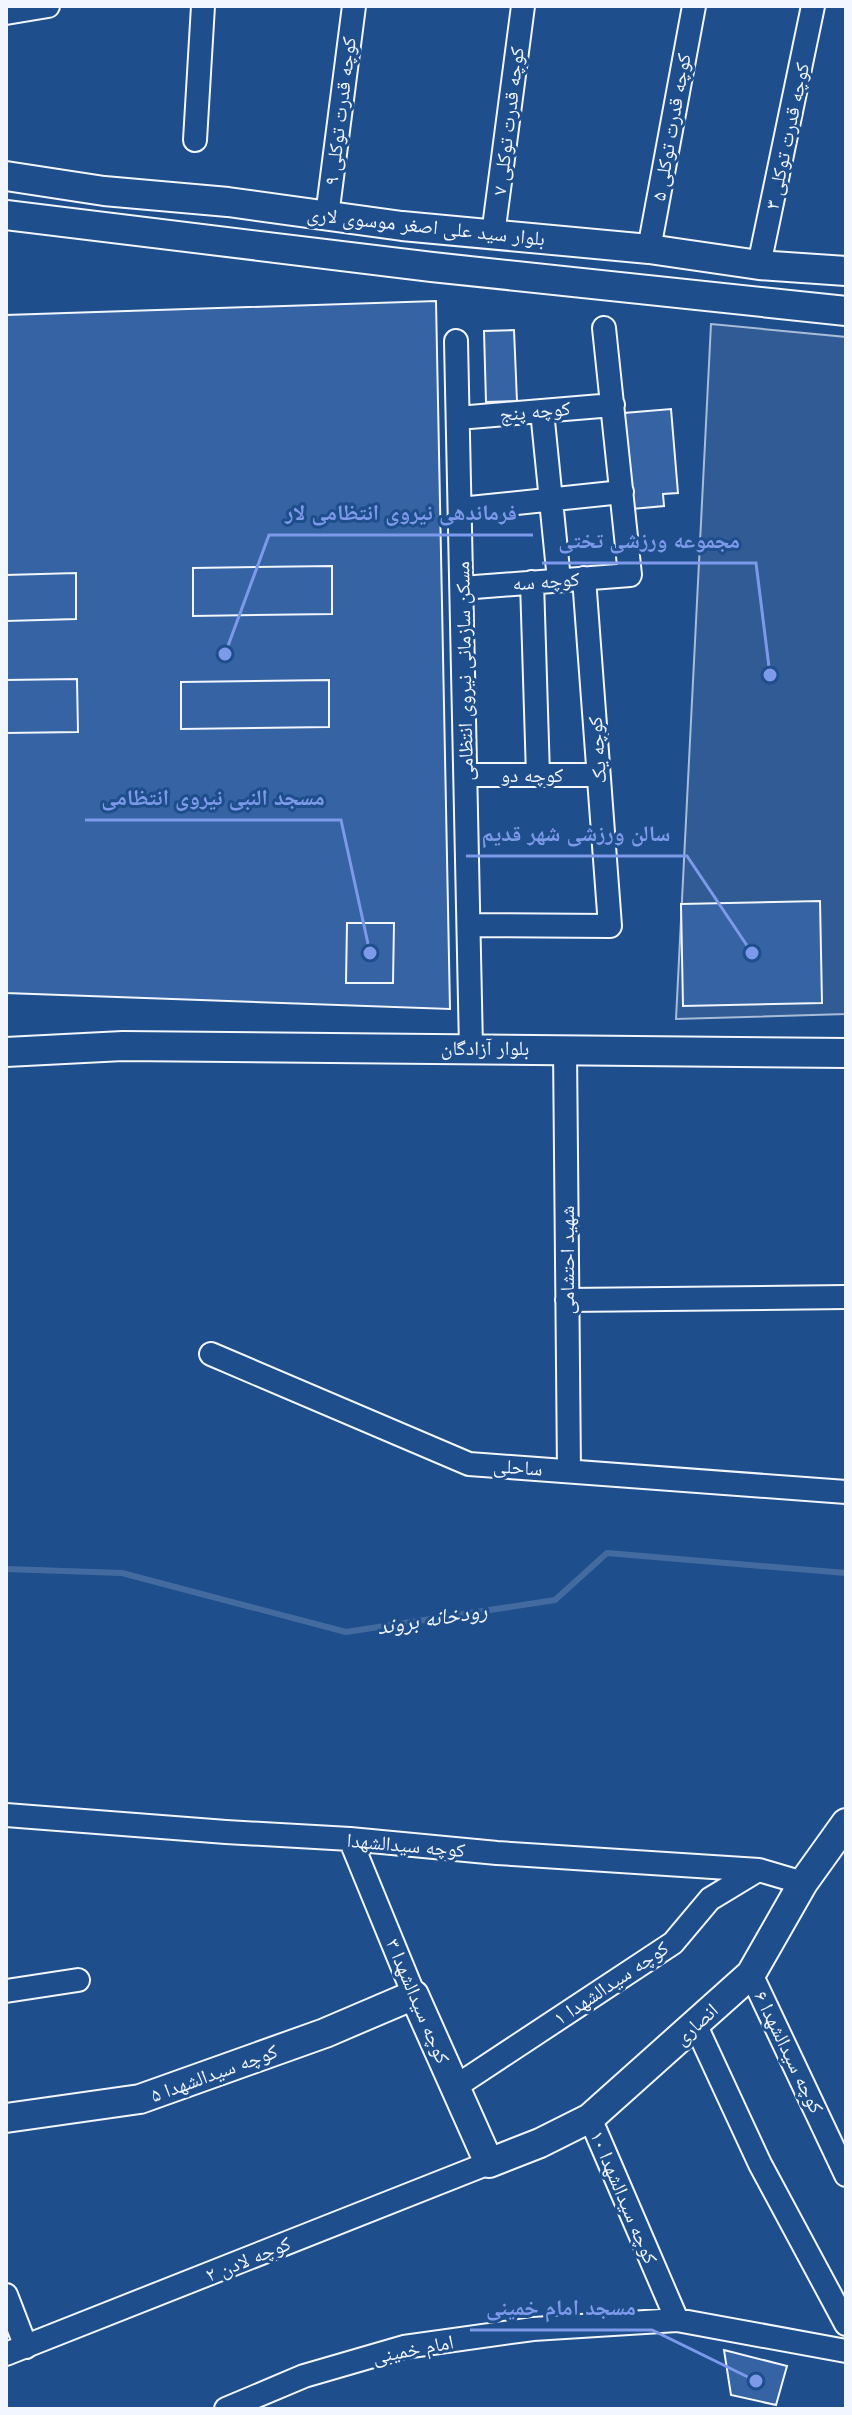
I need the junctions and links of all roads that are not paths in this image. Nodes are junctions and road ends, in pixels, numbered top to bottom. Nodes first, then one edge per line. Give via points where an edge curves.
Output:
1 (48, 6) edge
2 (203, 6) edge
3 (354, 6) edge
4 (523, 6) edge
5 (694, 6) edge
6 (813, 6) edge
7 (6, 13) edge
8 (195, 140) dead end
9 (6, 176) edge
10 (6, 215) edge
11 (327, 216) junction
12 (493, 235) junction
13 (649, 249) junction
14 (759, 265) junction
15 (846, 271) edge
16 (846, 311) edge
17 (604, 328) dead end
18 (456, 341) dead end
19 (613, 405) junction
20 (542, 411) junction
21 (458, 418) junction
22 (622, 492) junction
23 (551, 499) junction
24 (460, 509) junction
25 (584, 578) junction
26 (559, 580) junction
27 (532, 582) junction
28 (462, 588) junction
29 (466, 775) junction
30 (538, 775) junction
31 (598, 775) junction
32 (470, 925) junction
33 (6, 1034) edge
34 (123, 1046) junction
35 (471, 1048) junction
36 (565, 1049) junction
37 (6, 1052) edge
38 (846, 1053) edge
39 (846, 1297) edge
40 (567, 1300) junction
41 (211, 1354) dead end
42 (569, 1471) junction
43 (846, 1492) edge
44 (6, 1815) edge
45 (846, 1823) edge
46 (350, 1839) junction
47 (759, 1870) junction
48 (803, 1883) junction
49 (751, 1974) junction
50 (78, 1980) dead end
51 (6, 1991) edge
52 (414, 1995) junction
53 (696, 2026) junction
54 (455, 2087) junction
55 (6, 2118) edge
56 (590, 2118) junction
57 (840, 2144) edge
58 (489, 2163) junction
59 (846, 2175) edge
60 (6, 2295) edge
61 (677, 2320) junction
62 (846, 2324) edge
63 (16, 2350) edge
64 (846, 2351) edge
65 (226, 2409) edge

1 - 7 street
2 - 8 street
3 - 11 street, کوچه قدرت توکلی ۹
4 - 12 street, کوچه قدرت توکلی ۷
5 - 13 street, کوچه قدرت توکلی ۵
6 - 14 street, کوچه قدرت توکلی ۳
9 - 11 main road, بلوار سید علی اصغر موسوی لاری
10 - 16 main road, بلوار سید علی اصغر موسوی لاری
11 - 12 main road, بلوار سید علی اصغر موسوی لاری
12 - 13 main road, بلوار سید علی اصغر موسوی لاری
13 - 14 main road, بلوار سید علی اصغر موسوی لاری
14 - 15 main road, بلوار سید علی اصغر موسوی لاری
17 - 19 street
18 - 21 street, مسکن سازمانی نیروی انتظامی
19 - 20 street, کوچه پنج
19 - 22 street
20 - 21 street, کوچه پنج
20 - 23 street
21 - 24 street, مسکن سازمانی نیروی انتظامی
22 - 23 street
22 - 25 street, کوچه سه via 630,575
23 - 24 street
23 - 26 street
24 - 28 street, مسکن سازمانی نیروی انتظامی
25 - 26 street, کوچه سه
25 - 31 street, کوچه یک
26 - 27 street, کوچه سه
27 - 28 street, کوچه سه
27 - 30 street
28 - 29 street, مسکن سازمانی نیروی انتظامی
29 - 30 street, کوچه دو
29 - 32 street, مسکن سازمانی نیروی انتظامی
30 - 31 street, کوچه دو
31 - 32 street, کوچه یک via 610,926
32 - 35 street, مسکن سازمانی نیروی انتظامی
33 - 34 main road, بلوار آزادگان
34 - 35 main road, بلوار آزادگان
34 - 37 main road, بلوار آزادگان
35 - 36 main road, بلوار آزادگان
36 - 38 main road, بلوار آزادگان
36 - 40 street, شهید احتشامی
39 - 40 street
40 - 42 street, شهید احتشامی
41 - 42 street, ساحلی via 469,1464
42 - 43 street, ساحلی
44 - 46 street, کوچه سیدالشهدا
45 - 48 main road, انصاری
46 - 47 street, کوچه سیدالشهدا
46 - 52 street, کوچه سیدالشهدا ۳
47 - 48 street, کوچه سیدالشهدا
47 - 54 street, کوچه سیدالشهدا ۱ via 710,1899 673,1943
48 - 49 main road, انصاری
49 - 53 main road, انصاری
49 - 57 street, کوچه سیدالشهدا ۶
50 - 51 street
52 - 54 main road, کوچه سیدالشهدا ۳
52 - 55 main road, کوچه سیدالشهدا ۵ via 140,2099
53 - 56 main road, انصاری
53 - 62 street via 760,2164
54 - 58 main road, کوچه سیدالشهدا ۳
56 - 58 main road, انصاری
56 - 61 street, کوچه سیدالشهدا ۱۰
57 - 59 street, کوچه سیدالشهدا ۶
58 - 63 street, کوچه لادن ۲
60 - 63 street
61 - 64 street, امام خمینی
61 - 65 street, امام خمینی via 533,2329 404,2347 304,2376

